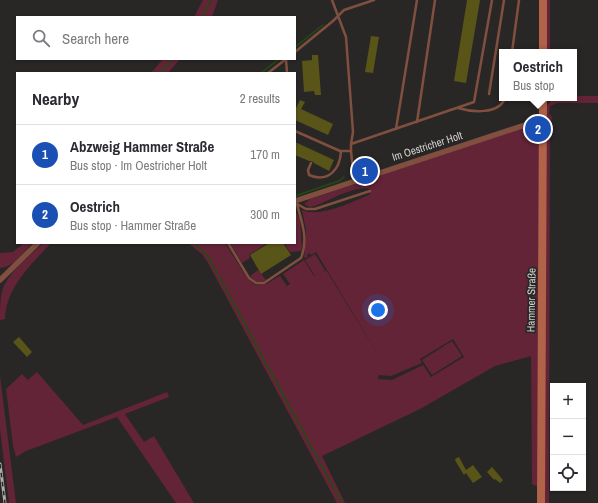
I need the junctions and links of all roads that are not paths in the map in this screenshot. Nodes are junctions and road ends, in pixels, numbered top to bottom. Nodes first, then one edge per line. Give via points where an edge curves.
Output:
1 (332, 0) edge
2 (374, 0) edge
3 (417, 0) edge
4 (435, 0) edge
5 (492, 0) edge
6 (504, 0) edge
7 (519, 0) edge
8 (543, 0) edge
9 (338, 16) junction
10 (512, 49) edge
11 (543, 49) edge
12 (296, 51) edge
13 (285, 60) edge
14 (286, 60) edge
15 (269, 72) edge
16 (287, 72) edge
17 (489, 94) dead end
18 (503, 101) edge
19 (543, 101) edge
20 (457, 108) junction
21 (543, 119) junction
22 (417, 122) junction
23 (396, 129) junction
24 (296, 131) edge
25 (351, 144) junction
26 (341, 151) junction
27 (351, 151) junction
28 (311, 163) dead end
29 (354, 181) junction
30 (370, 191) dead end
31 (296, 202) edge
32 (37, 244) edge
33 (229, 244) edge
34 (0, 280) edge
35 (541, 503) edge

1 - 9 lane
2 - 9 lane via 344,10
3 - 23 lane
4 - 22 lane
5 - 20 lane via 476,100
6 - 17 lane
7 - 10 lane
8 - 11 main road
9 - 12 lane
9 - 25 lane via 346,43 353,132
13 - 15 lane
14 - 16 lane
18 - 20 lane via 488,110 468,111
19 - 21 main road, Hammer Straße
20 - 22 lane
21 - 29 street, Im Oestricher Holt
21 - 35 main road, Hammer Straße
22 - 23 lane
23 - 25 lane
24 - 26 lane
25 - 27 lane
26 - 27 lane
26 - 28 lane via 334,171 326,177 309,175
27 - 29 lane
29 - 31 street, Im Oestricher Holt
30 - 31 lane via 316,209 306,209
31 - 33 lane via 303,224 301,258 264,283 256,283 249,278
32 - 34 street

